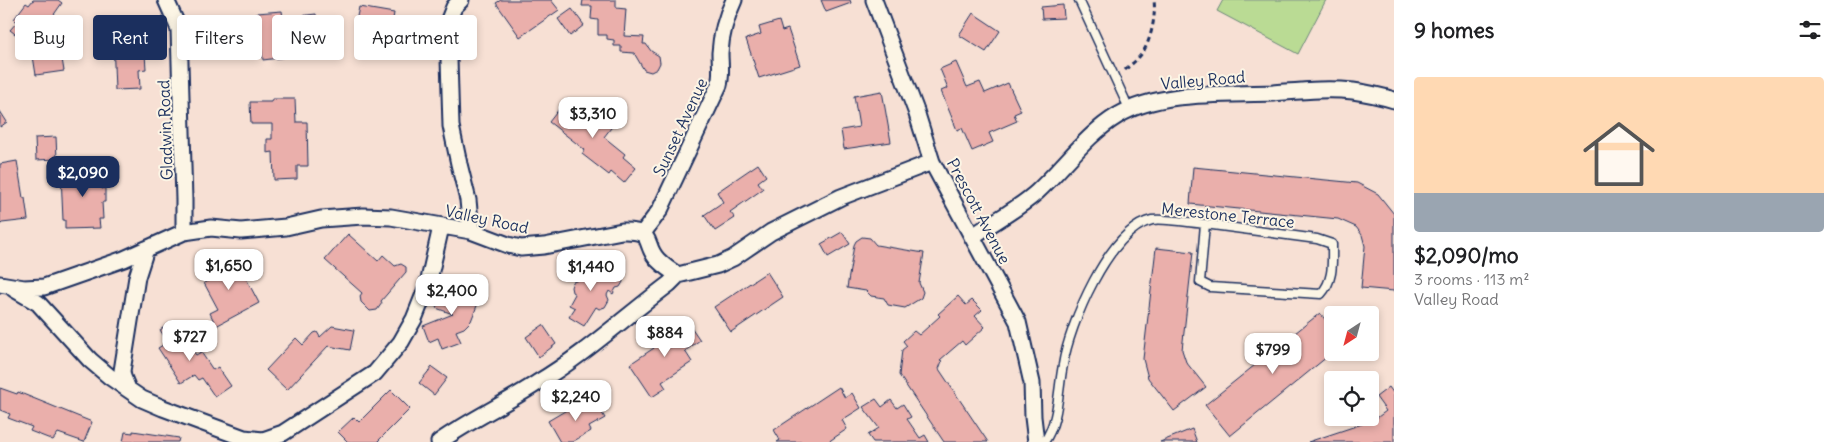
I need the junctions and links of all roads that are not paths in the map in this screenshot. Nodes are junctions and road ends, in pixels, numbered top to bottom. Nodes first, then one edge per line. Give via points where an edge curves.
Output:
1 (166, 0) edge
2 (178, 0) edge
3 (461, 0) edge
4 (734, 0) edge
5 (874, 0) edge
6 (1079, 0) edge
7 (179, 15) edge
8 (177, 25) edge
9 (180, 60) edge
10 (1394, 100) edge
11 (1130, 110) junction
12 (932, 162) junction
13 (1205, 224) junction
14 (441, 227) junction
15 (470, 231) junction
16 (184, 232) junction
17 (643, 233) junction
18 (972, 237) junction
19 (146, 249) junction
20 (678, 275) junction
21 (3, 284) edge
22 (128, 389) junction
23 (264, 441) edge
24 (439, 442) edge
25 (1036, 442) edge
26 (1044, 442) edge

1 - 8 street, Gladwin Road
2 - 7 street
3 - 15 street via 454,7 446,27 451,126 468,200
4 - 17 street, Sunset Avenue via 722,35 722,77 719,85 660,210
5 - 12 street, Prescott Avenue
6 - 11 lane
9 - 16 street, Gladwin Road
10 - 11 street, Valley Road via 1352,91 1326,90 1180,97
11 - 18 street, Valley Road via 1102,127 1019,208
12 - 18 street, Prescott Avenue
12 - 20 street via 841,197 771,232 718,265
13 - 13 lane, Merestone Terrace via 1317,239 1332,244 1332,272 1328,286 1321,294 1210,287 1200,282
13 - 26 lane, Merestone Terrace via 1152,220 1130,232 1114,251 1086,295 1073,326 1063,362 1054,418
14 - 15 street, Valley Road
14 - 16 street, Valley Road via 363,216 321,219 266,230 211,228
14 - 23 street via 428,284 401,342 375,373 283,433
15 - 17 street, Valley Road via 521,248 622,231
16 - 19 street, Valley Road
17 - 20 street via 657,259
18 - 25 street, Prescott Avenue via 1018,322 1032,383
19 - 21 street, Valley Road via 44,287
19 - 22 street via 137,277 122,371
20 - 24 street via 539,383
21 - 22 street via 38,303 90,360
22 - 23 street via 163,408 244,438

